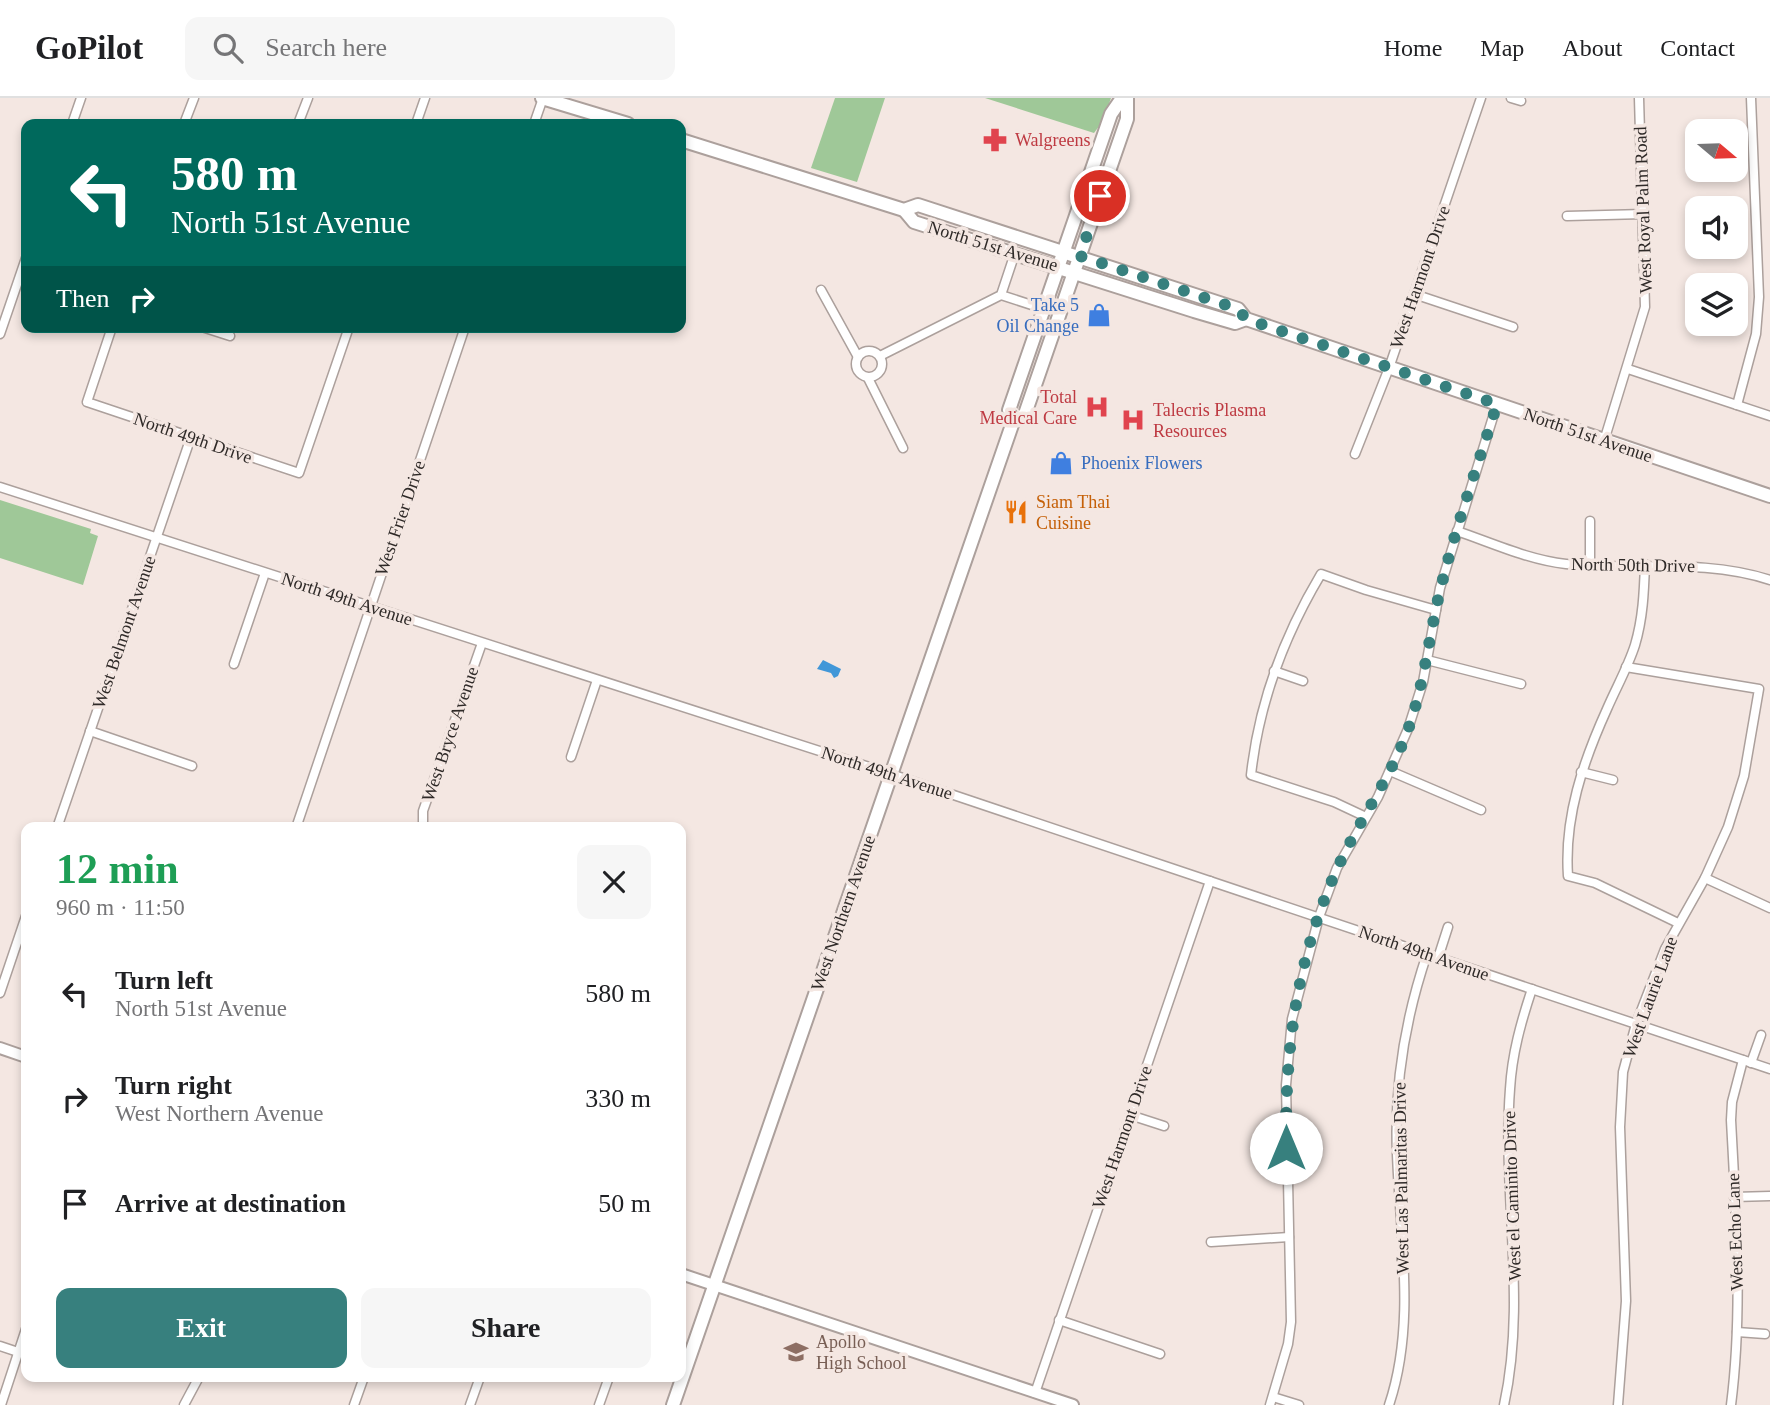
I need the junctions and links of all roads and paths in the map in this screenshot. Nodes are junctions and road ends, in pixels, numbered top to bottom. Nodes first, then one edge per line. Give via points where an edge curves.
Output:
1 (81, 98) edge
2 (194, 98) edge
3 (308, 98) edge
4 (425, 98) edge
5 (543, 98) edge
6 (1124, 98) edge
7 (1481, 98) edge
8 (1511, 98) edge
9 (1639, 98) edge
10 (1751, 98) edge
11 (1521, 101) dead end
12 (74, 119) edge
13 (186, 119) edge
14 (300, 119) edge
15 (418, 119) edge
16 (536, 119) edge
17 (612, 119) edge
18 (686, 142) edge
19 (904, 210) junction
20 (1644, 214) junction
21 (1567, 216) dead end
22 (1064, 251) junction
23 (1015, 253) junction
24 (1080, 256) junction
25 (1059, 266) junction
26 (1074, 271) junction
27 (21, 273) edge
28 (821, 290) dead end
29 (1414, 294) junction
30 (1001, 295) junction
31 (1044, 309) junction
32 (1246, 319) junction
33 (1513, 327) dead end
34 (110, 333) edge
35 (220, 333) edge
36 (347, 333) edge
37 (463, 333) edge
38 (0, 334) edge
39 (229, 336) dead end
40 (880, 356) junction
41 (858, 357) junction
42 (1389, 368) junction
43 (1628, 369) junction
44 (868, 378) junction
45 (1497, 404) junction
46 (1737, 405) junction
47 (1770, 416) edge
48 (1013, 422) junction
49 (191, 437) junction
50 (1604, 441) junction
51 (903, 448) dead end
52 (1355, 454) dead end
53 (0, 487) edge
54 (1770, 496) edge
55 (1590, 521) dead end
56 (1457, 531) junction
57 (156, 537) junction
58 (1646, 564) junction
59 (1590, 565) junction
60 (265, 572) junction
61 (1770, 580) edge
62 (371, 607) junction
63 (1436, 610) junction
64 (482, 643) junction
65 (1427, 660) junction
66 (234, 664) dead end
67 (1626, 667) junction
68 (1274, 671) junction
69 (597, 680) junction
70 (1303, 681) dead end
71 (1521, 684) dead end
72 (90, 731) junction
73 (571, 757) dead end
74 (192, 766) dead end
75 (1391, 771) junction
76 (1581, 772) junction
77 (891, 774) junction
78 (1613, 780) dead end
79 (1482, 810) dead end
80 (1366, 817) junction
81 (59, 822) edge
82 (298, 822) edge
83 (424, 822) edge
84 (1705, 878) junction
85 (1210, 881) junction
86 (1770, 908) edge
87 (1319, 917) junction
88 (1678, 923) junction
89 (1448, 927) dead end
90 (21, 940) edge
91 (1427, 954) junction
92 (1438, 958) junction
93 (1532, 989) junction
94 (0, 993) edge
95 (1636, 1024) junction
96 (1761, 1035) dead end
97 (0, 1048) edge
98 (21, 1055) edge
99 (1747, 1061) junction
100 (1770, 1069) edge
101 (1130, 1115) junction
102 (1164, 1126) dead end
103 (1770, 1196) edge
104 (1734, 1197) junction
105 (1289, 1237) junction
106 (1211, 1242) dead end
107 (686, 1276) edge
108 (714, 1285) junction
109 (1059, 1320) junction
110 (1737, 1332) junction
111 (1765, 1334) dead end
112 (21, 1343) edge
113 (0, 1346) edge
114 (18, 1352) junction
115 (1160, 1354) dead end
116 (686, 1367) edge
117 (197, 1382) edge
118 (362, 1382) edge
119 (478, 1382) edge
120 (607, 1382) edge
121 (681, 1382) edge
122 (1035, 1393) junction
123 (1272, 1401) edge
124 (189, 1404) edge
125 (1, 1405) edge
126 (354, 1405) edge
127 (470, 1405) edge
128 (599, 1405) edge
129 (673, 1405) edge
130 (1073, 1405) edge
131 (1299, 1405) edge
132 (1390, 1405) edge
133 (1504, 1405) edge
134 (1618, 1405) edge
135 (1731, 1405) edge

1 - 12 street
2 - 13 street
3 - 14 street
4 - 15 street
5 - 16 street
5 - 17 main road
6 - 22 main road, West Northern Avenue via 1111,114
6 - 24 main road, West Northern Avenue via 1127,119
7 - 29 street, West Harmont Drive
8 - 11 street
9 - 20 street, West Royal Palm Road
10 - 46 street via 1759,298 1756,334
18 - 19 main road, North 51st Avenue
19 - 22 main road, North 51st Avenue via 918,205
19 - 23 main road, North 51st Avenue via 914,222
20 - 21 street
20 - 43 street, West Royal Palm Road via 1645,307
22 - 24 main road, North 51st Avenue
22 - 25 main road, West Northern Avenue
23 - 25 main road, North 51st Avenue
23 - 30 street
24 - 26 main road, West Northern Avenue
24 - 32 main road, North 51st Avenue via 1238,309
25 - 26 main road, North 51st Avenue
25 - 31 main road, West Northern Avenue
26 - 32 main road, North 51st Avenue via 1235,323
26 - 48 main road, West Northern Avenue via 1025,414
27 - 38 street
28 - 41 street
29 - 33 street
29 - 42 street, West Harmont Drive
30 - 31 street
30 - 40 street
31 - 48 main road, West Northern Avenue via 1009,410
32 - 42 main road, North 51st Avenue
34 - 49 street, North 49th Drive via 87,402
35 - 39 street
36 - 49 street, North 49th Drive via 299,473
37 - 62 street, West Frier Drive
40 - 41 street via 869,351
40 - 44 street via 880,373
41 - 44 street via 857,370
42 - 45 main road, North 51st Avenue
42 - 52 street, West Harmont Drive
43 - 46 street
43 - 50 street, West Royal Palm Road
44 - 51 street
45 - 50 main road, North 51st Avenue
45 - 56 street
46 - 47 street
48 - 77 main road, West Northern Avenue
49 - 57 street, West Belmont Avenue
50 - 54 main road, North 51st Avenue
53 - 57 street, North 49th Avenue
55 - 59 street
56 - 59 street, North 50th Drive via 1552,562
56 - 63 street
57 - 60 street, North 49th Avenue
57 - 72 street, West Belmont Avenue
58 - 59 street, North 50th Drive
58 - 61 street, North 50th Drive via 1714,567
58 - 67 street via 1641,622
60 - 62 street, North 49th Avenue
60 - 66 street
62 - 64 street, North 49th Avenue
62 - 82 street, West Frier Drive
63 - 65 street
63 - 68 street via 1321,573
64 - 69 street, North 49th Avenue
64 - 83 street, West Bryce Avenue via 423,811
65 - 71 street
65 - 75 street via 1416,706
67 - 76 street
67 - 84 street, West Laurie Lane via 1759,689 1736,803
68 - 70 street
68 - 80 street via 1251,775
69 - 73 street
69 - 77 street, North 49th Avenue
72 - 74 street
72 - 81 street, West Belmont Avenue
75 - 79 street
75 - 80 street
76 - 78 street
76 - 88 street via 1570,821 1568,876 1595,883
77 - 85 street, North 49th Avenue
77 - 108 main road, West Northern Avenue
80 - 87 street via 1337,868
84 - 86 street
84 - 88 street, West Laurie Lane
85 - 87 street, North 49th Avenue
85 - 101 street, West Harmont Drive
87 - 91 street, North 49th Avenue
87 - 105 street via 1300,982 1287,1053
88 - 95 street, West Laurie Lane
89 - 92 street
90 - 94 street
91 - 92 street, North 49th Avenue
91 - 132 street, West Las Palmaritas Drive via 1407,1016 1399,1070 1397,1154 1404,1322
92 - 93 street, North 49th Avenue
93 - 95 street, North 49th Avenue
93 - 133 street, West el Caminito Drive via 1517,1036 1510,1088 1515,1326
95 - 99 street, North 49th Avenue
95 - 134 street, West Laurie Lane via 1620,1093 1626,1301
96 - 99 street, West Echo Lane
97 - 98 street
99 - 100 street, North 49th Avenue
99 - 104 street, West Echo Lane via 1732,1102
101 - 102 street
101 - 109 street, West Harmont Drive
103 - 104 street
104 - 110 street, West Echo Lane
105 - 106 street
105 - 123 street via 1291,1322
107 - 108 street
108 - 116 main road, West Northern Avenue
108 - 122 street
109 - 115 street
109 - 122 street, West Harmont Drive
110 - 111 street
110 - 135 street, West Echo Lane
112 - 114 street
113 - 114 street
114 - 125 street
117 - 124 street
118 - 126 street
119 - 127 street
120 - 128 street
121 - 129 main road, West Northern Avenue
122 - 130 street
123 - 131 street

